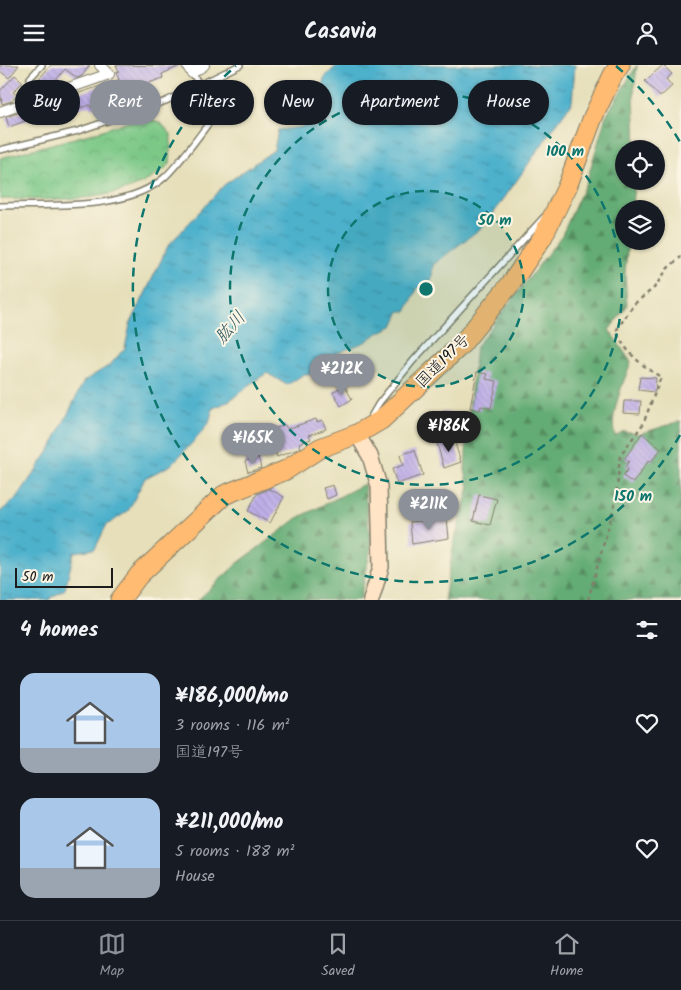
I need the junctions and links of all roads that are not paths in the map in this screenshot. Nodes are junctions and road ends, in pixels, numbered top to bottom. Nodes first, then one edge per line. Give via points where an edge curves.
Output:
1 (42, 65) edge
2 (100, 65) edge
3 (204, 65) edge
4 (240, 65) edge
5 (620, 65) edge
6 (190, 69) edge
7 (30, 78) dead end
8 (197, 80) edge
9 (210, 80) edge
10 (171, 99) edge
11 (0, 112) edge
12 (207, 125) edge
13 (0, 150) edge
14 (558, 205) junction
15 (0, 206) edge
16 (361, 432) junction
17 (120, 600) edge
18 (371, 600) edge

1 - 7 lane
2 - 11 street via 108,74
3 - 6 street
4 - 9 lane
5 - 14 highway, 国道197号 via 593,117 568,187
6 - 8 lane
10 - 13 lane via 78,131
12 - 15 lane via 179,162 143,190 121,198 86,204
14 - 16 lane via 537,223 413,361 379,403
14 - 16 highway, 国道197号 via 542,238 512,282 461,345 381,420
16 - 17 highway, 国道197号 via 320,448 286,470 224,495 138,575
16 - 18 street via 379,486 381,567

